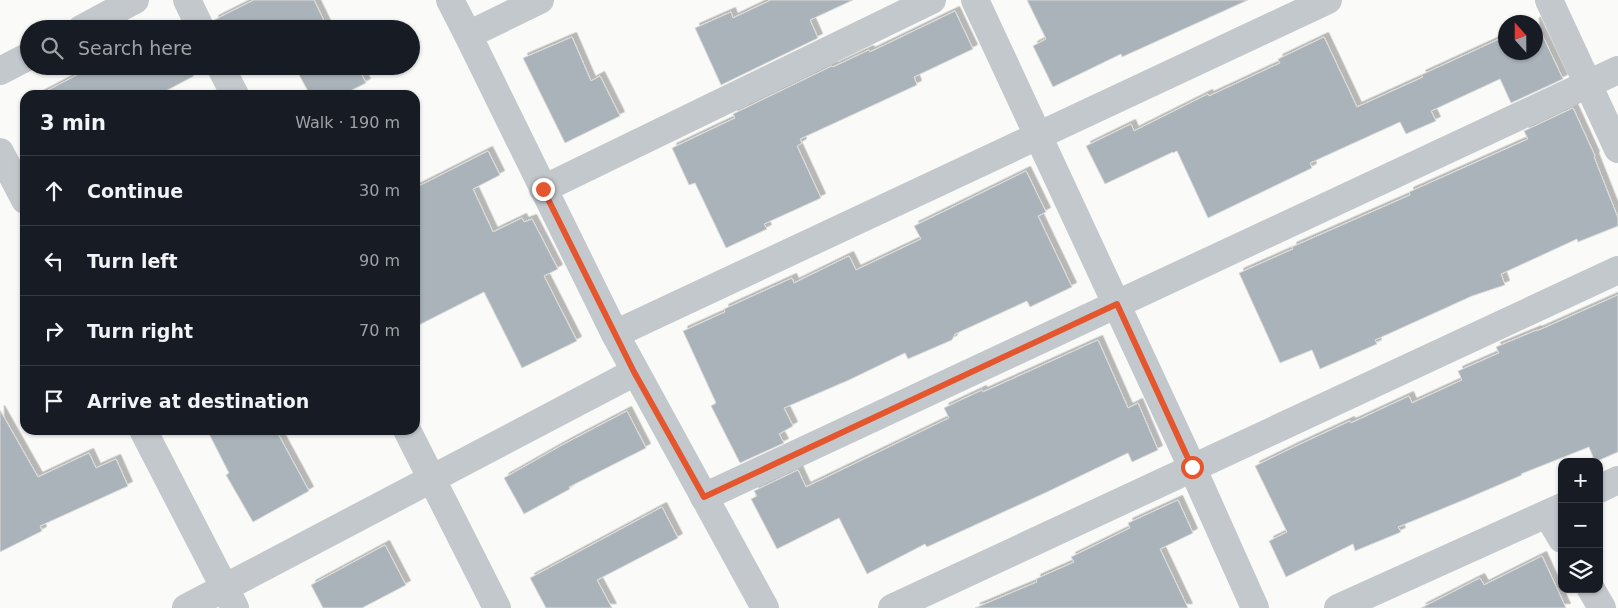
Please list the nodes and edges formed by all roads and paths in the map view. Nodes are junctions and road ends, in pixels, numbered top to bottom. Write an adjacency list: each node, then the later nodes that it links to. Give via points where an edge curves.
1 (135, 0): 9 (street)
2 (186, 0): 10 (street)
3 (450, 0): 11 (street)
4 (540, 0): 11 (street)
5 (932, 0): 21 (street)
6 (975, 0): 18 (street)
7 (1328, 0): 18 (street)
8 (1549, 0): 16 (street)
9 (98, 20)
10 (196, 20)
11 (468, 35): 21 (street)
12 (20, 61): 14 (street)
13 (1618, 70): 16 (street)
14 (0, 71)
15 (225, 75): 17 (street)
16 (1588, 84): 19 (street); 24 (street)
17 (232, 90)
18 (1038, 135): 24 (street); 25 (street)
19 (1618, 149)
20 (0, 152): 22 (street)
21 (543, 189): 25 (street)
22 (20, 190)
23 (1618, 270): 29 (street)
24 (1117, 304): 29 (street); 33 (street)
25 (614, 334): 26 (street)
26 (634, 372): 30 (street); 33 (street)
27 (146, 435): 36 (street)
28 (410, 435): 30 (street)
29 (1192, 467): 41 (street); 42 (street)
30 (432, 479): 36 (street); 39 (street)
31 (1618, 480): 32 (street)
32 (1603, 487)
33 (704, 497): 40 (street)
34 (1555, 511): 37 (street)
35 (1593, 593): 44 (street)
36 (230, 598): 38 (street)
37 (1378, 600): 43 (street)
38 (186, 608)
39 (497, 608)
40 (765, 608)
41 (892, 608)
42 (1255, 608)
43 (1338, 608)
44 (1602, 608)

